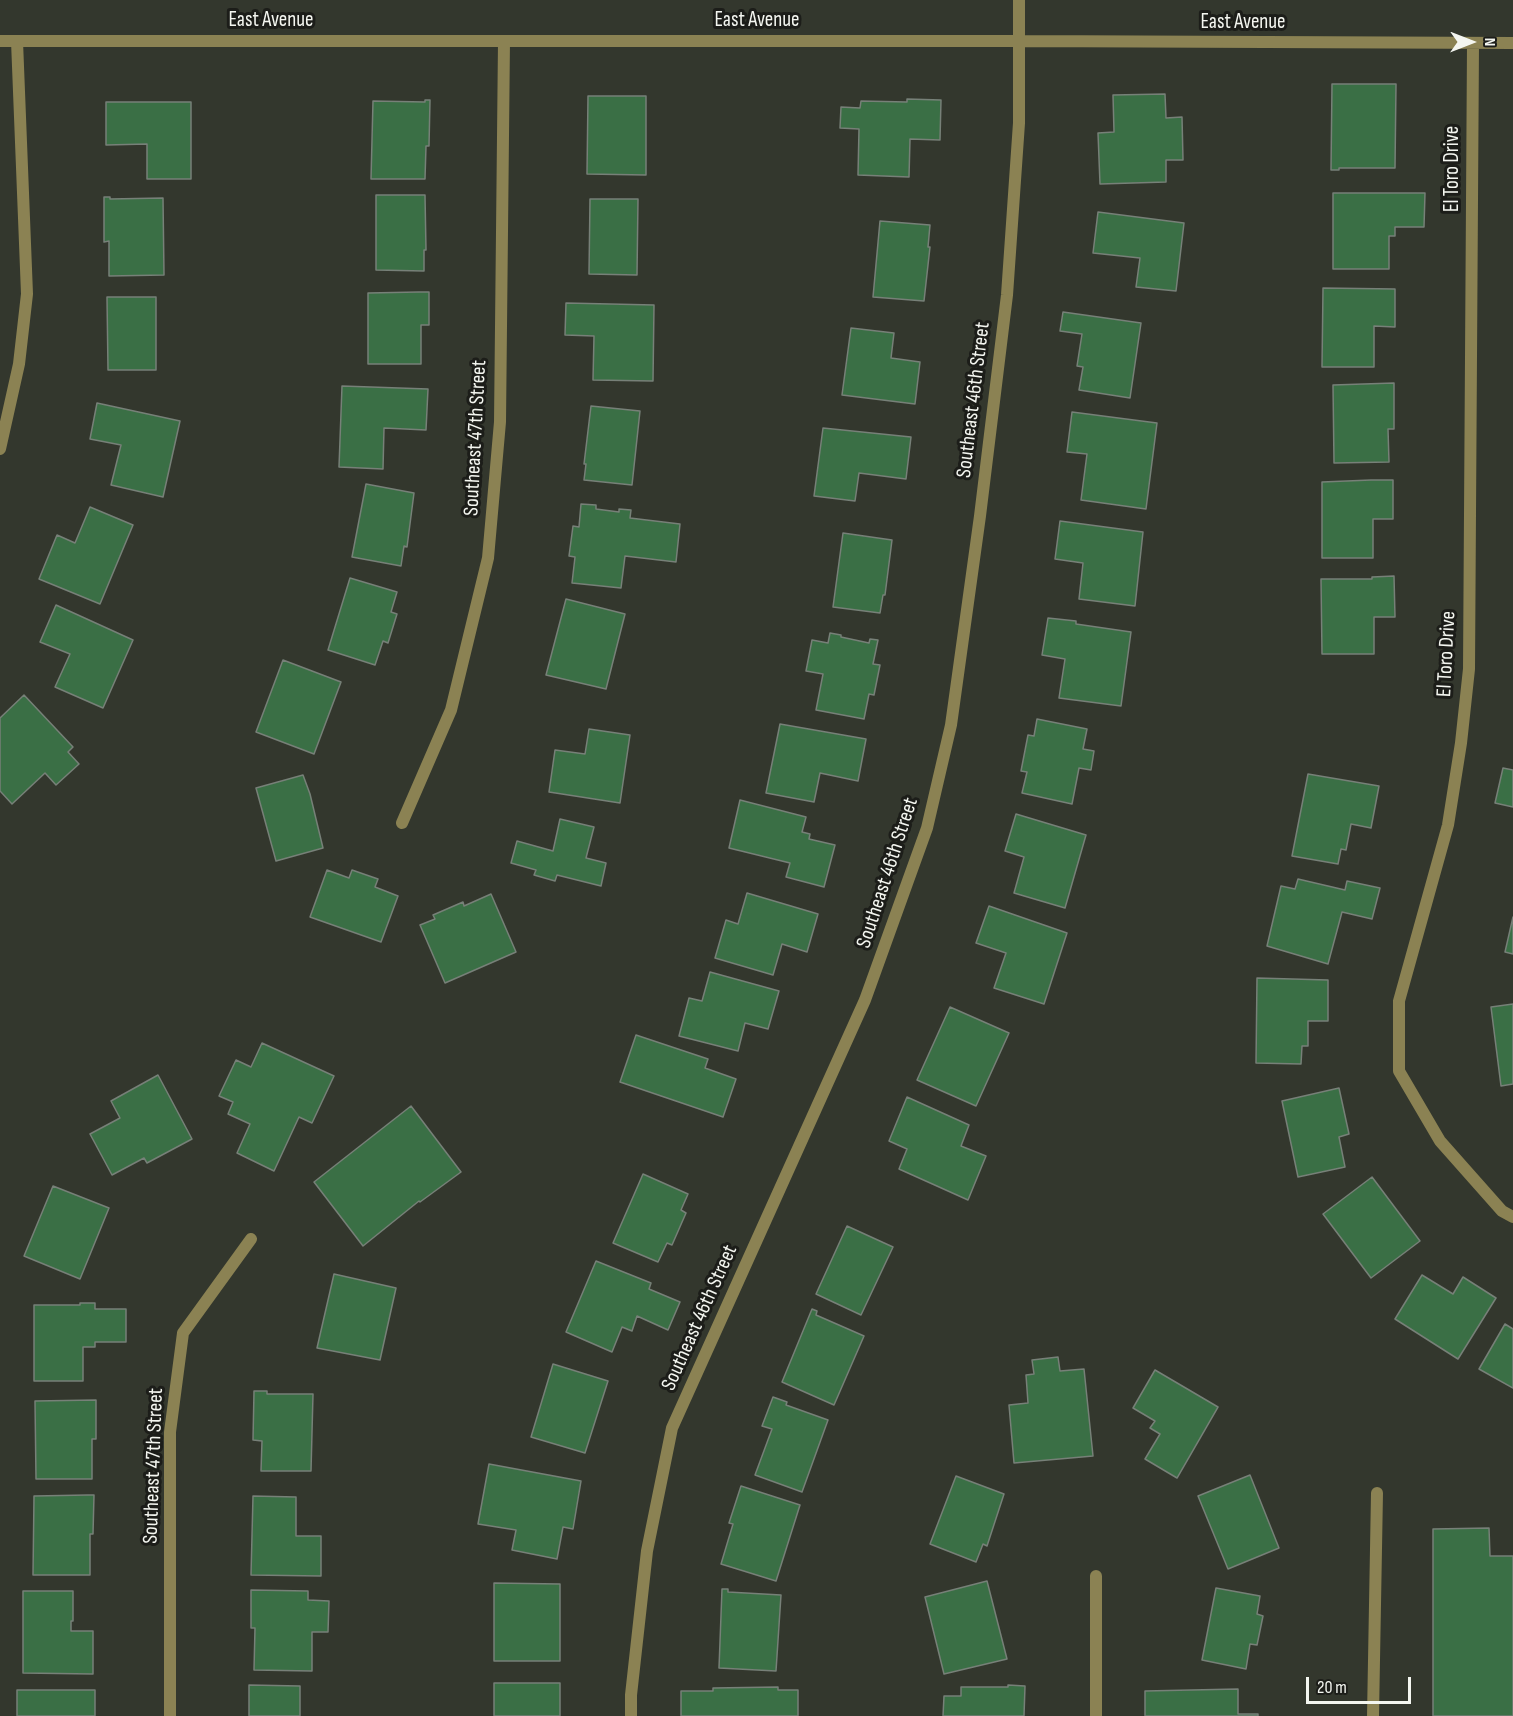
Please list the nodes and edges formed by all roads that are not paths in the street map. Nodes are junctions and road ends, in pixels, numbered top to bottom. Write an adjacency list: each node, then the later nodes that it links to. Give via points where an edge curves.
1 (1019, 0): 5 (street, Southeast 46th Street)
2 (0, 41): 3 (street, East Avenue)
3 (17, 41): 4 (street, East Avenue); 8 (street, via 27,294 19,364)
4 (504, 41): 5 (street, East Avenue); 9 (street, Southeast 47th Street, via 500,422 488,558 451,710)
5 (1019, 41): 7 (street, East Avenue); 15 (street, Southeast 46th Street, via 1019,123 1007,295 951,725 927,828 865,1000 672,1428 647,1551)
6 (1513, 43): 7 (street, East Avenue)
7 (1473, 45): 10 (street, El Toro Drive, via 1469,669 1448,825 1399,1001 1399,1071 1440,1141 1502,1211)
8 (0, 449)
9 (402, 823)
10 (1513, 1217)
11 (250, 1239): 14 (street, Southeast 47th Street, via 183,1333 171,1432)
12 (1377, 1493): 17 (street)
13 (1095, 1576): 16 (street)
14 (170, 1716)
15 (631, 1716)
16 (1096, 1716)
17 (1373, 1716)

